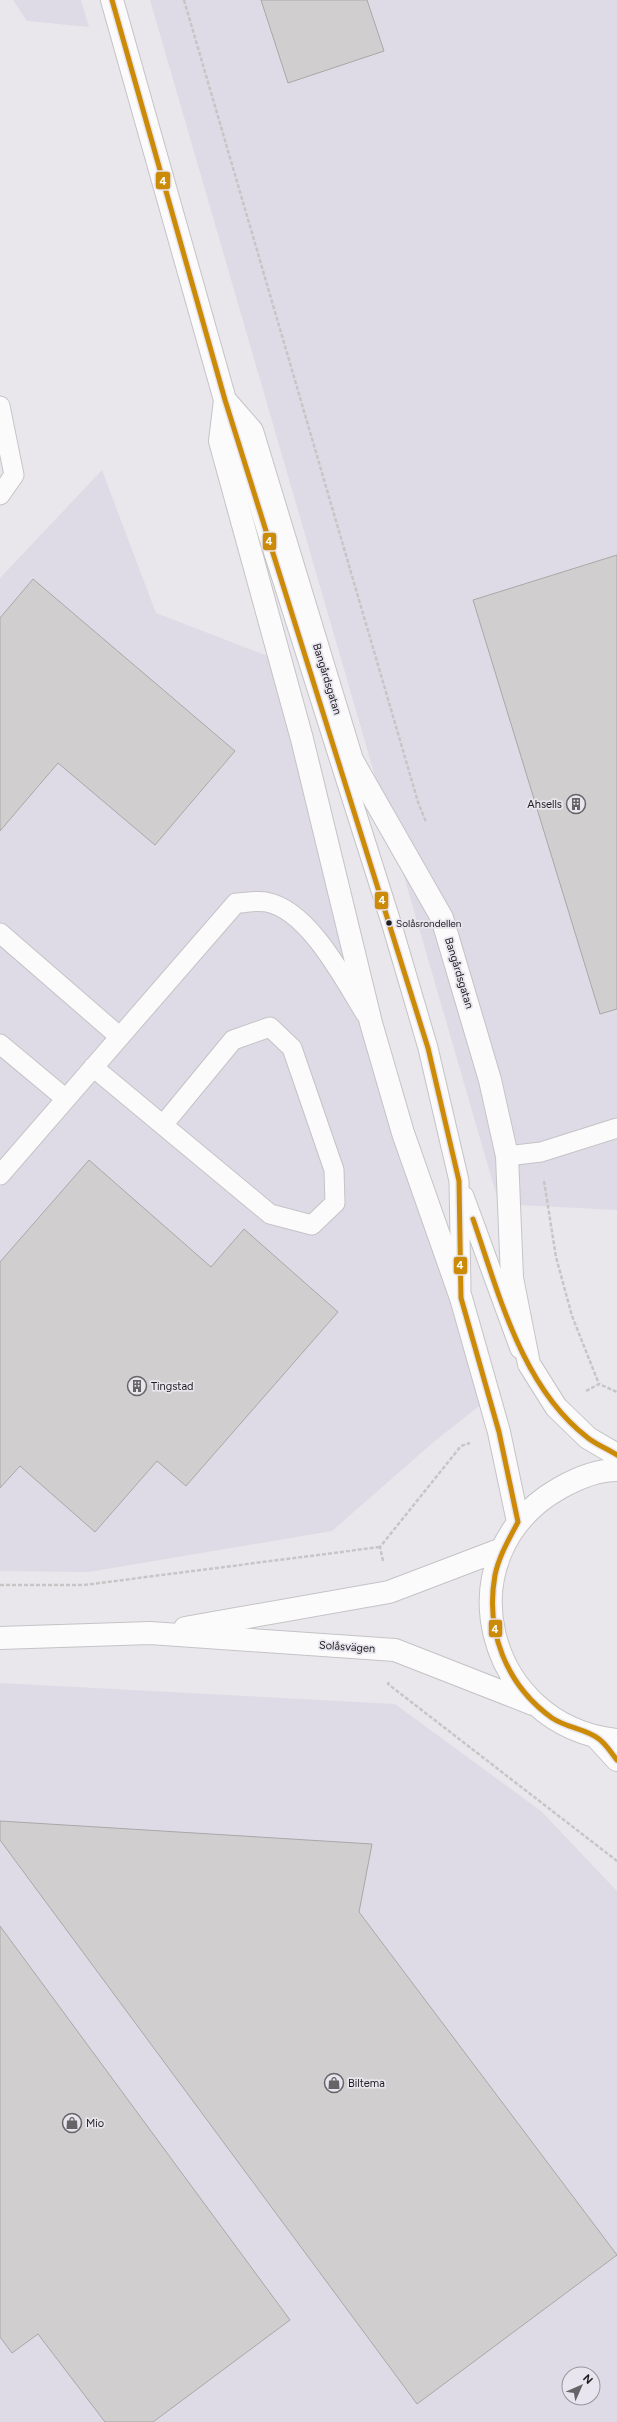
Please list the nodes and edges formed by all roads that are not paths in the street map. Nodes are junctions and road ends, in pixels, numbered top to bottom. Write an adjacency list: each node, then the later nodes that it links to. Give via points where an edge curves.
1 (112, 0): 2 (main road, Bangårdsgatan)
2 (225, 400): 6 (main road, Bangårdsgatan, via 220,441 302,738); 13 (main road, Bangårdsgatan, via 252,431 352,760 442,918 490,1080); 15 (lane, Bangårdsgatan, via 409,982 428,1048)
3 (0, 406): 4 (lane, via 14,475)
4 (0, 495)
5 (0, 933): 7 (lane)
6 (371, 1023): 7 (lane, via 304,922 291,912 266,902 236,903); 16 (main road, Bangårdsgatan, via 403,1133)
7 (120, 1037): 9 (lane)
8 (0, 1044): 10 (lane)
9 (93, 1067): 10 (lane); 11 (lane)
10 (66, 1098): 14 (lane)
11 (163, 1125): 11 (lane, via 270,1214 312,1225 335,1203 334,1170 292,1048 270,1027 233,1040)
12 (617, 1128): 13 (lane, via 541,1152)
13 (507, 1156): 17 (main road, Bangårdsgatan, via 512,1278)
14 (0, 1175)
15 (459, 1181): 16 (lane, Bangårdsgatan); 17 (lane, via 517,1344)
16 (461, 1298): 20 (main road, Bangårdsgatan, via 500,1432)
17 (529, 1364): 18 (main road, Bangårdsgatan, via 556,1407 588,1438)
18 (617, 1455)
19 (617, 1470): 20 (main road, via 575,1479 544,1497)
20 (518, 1522): 21 (main road)
21 (502, 1549): 22 (main road, Solåsvägen, via 389,1592); 24 (main road, via 491,1590 493,1631 507,1671)
22 (150, 1633): 23 (main road, Solåsvägen); 24 (main road, Solåsvägen, via 395,1650)
23 (0, 1638)
24 (533, 1704): 25 (main road, via 574,1730)
25 (607, 1739): 26 (main road)
26 (617, 1760)

